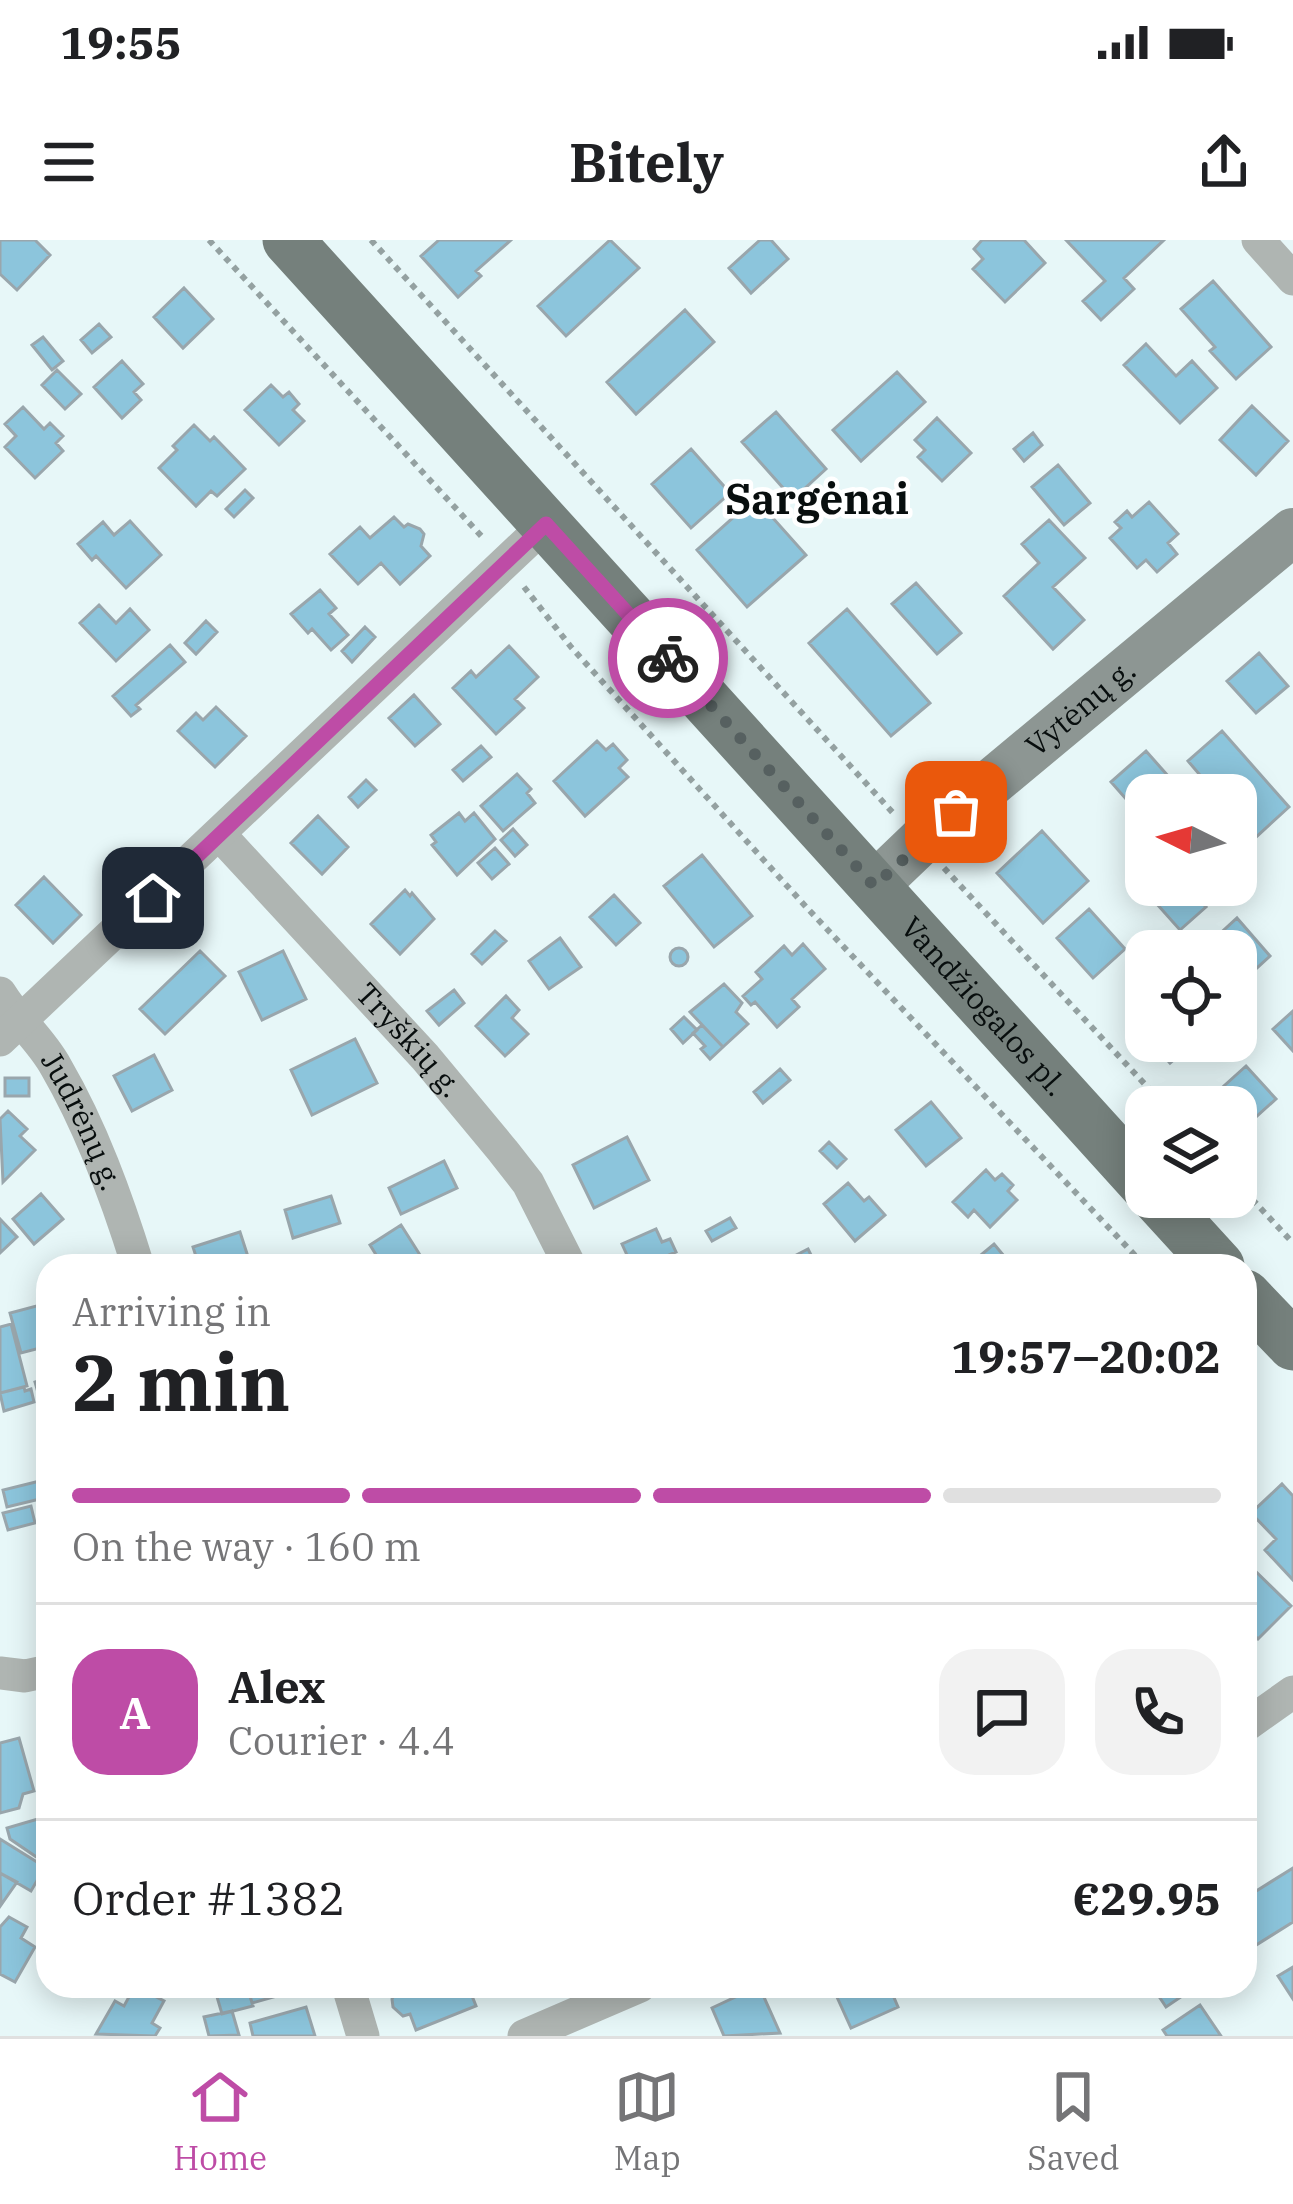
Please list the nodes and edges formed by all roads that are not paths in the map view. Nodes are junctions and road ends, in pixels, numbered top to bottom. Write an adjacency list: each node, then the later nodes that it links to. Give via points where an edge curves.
1 (289, 240): 4 (main road, Vandžiogalos pl.)
2 (1258, 240): 3 (street)
3 (1293, 279)
4 (546, 524): 6 (street); 7 (main road, Vandžiogalos pl.)
5 (1293, 532): 7 (main road, Vytėnų g.)
6 (220, 835): 9 (street); 13 (street, Tryškių g., via 490,1136 528,1184)
7 (874, 886): 10 (main road, Vandžiogalos pl.)
8 (0, 993): 9 (street, Judrėnų g.)
9 (9, 1032): 12 (street, Judrėnų g., via 34,1033 81,1114)
10 (1125, 1163)
11 (1175, 1218): 14 (main road)
12 (134, 1254)
13 (564, 1254)
14 (1208, 1254)
15 (0, 1673): 16 (street)
16 (36, 1673)
17 (1293, 1692): 18 (street)
18 (1257, 1718)
19 (352, 1998): 21 (street)
20 (612, 1998): 22 (street)
21 (363, 2036)
22 (524, 2036)

